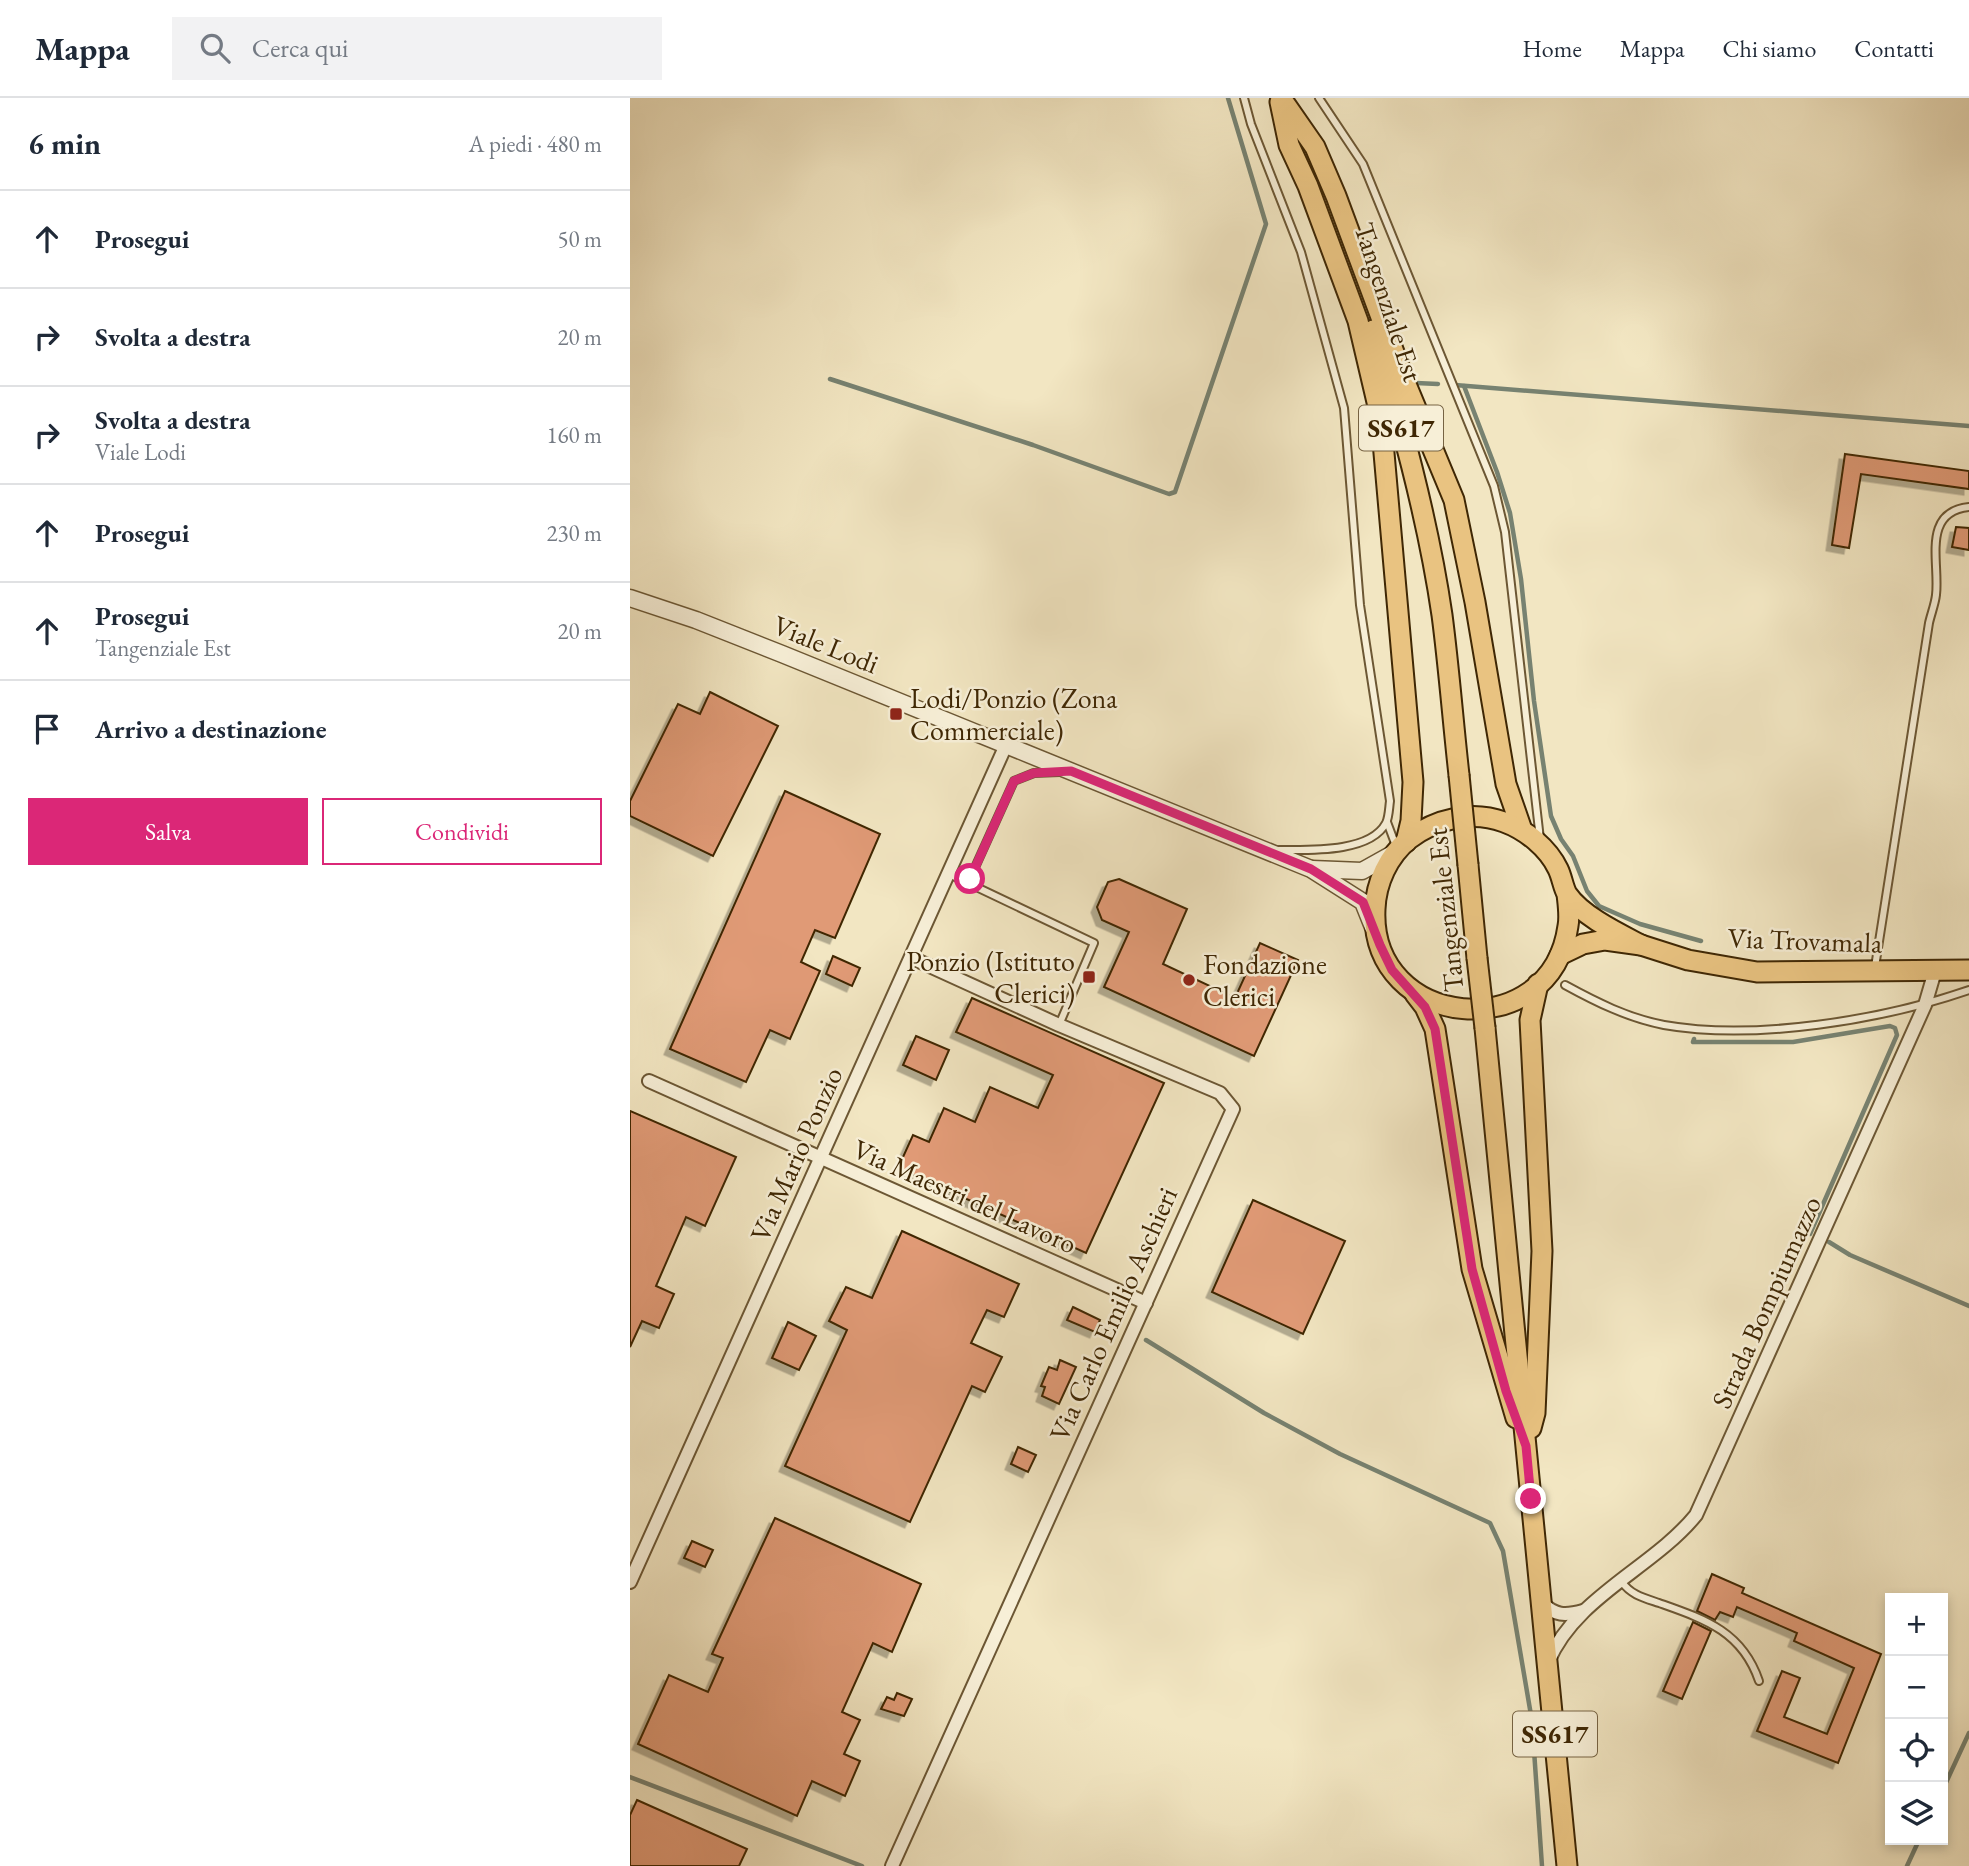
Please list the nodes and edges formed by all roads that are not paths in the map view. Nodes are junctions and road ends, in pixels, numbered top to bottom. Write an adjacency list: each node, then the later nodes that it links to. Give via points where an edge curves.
1 (1244, 98): 8 (lane, via 1301,252 1344,408 1360,605 1390,801)
2 (1280, 98): 9 (main road, via 1315,147 1454,500 1506,784); 11 (main road, via 1289,145 1359,321 1381,419 1413,782 1412,821); 33 (main road, Tangenziale Est / SS617, bridge, via 1322,193 1374,333 1404,438 1442,615)
3 (1319, 98): 10 (lane, via 1363,164 1493,486 1505,532)
4 (1969, 507): 23 (lane, via 1953,510 1937,529 1936,595)
5 (630, 598): 6 (street, Viale Lodi)
6 (1006, 745): 7 (street, Viale Lodi); 14 (street, Via Mario Ponzio)
7 (1071, 771): 12 (street, Viale Lodi); 15 (lane, via 1034,773 1014,781)
8 (1387, 822): 11 (lane); 12 (lane, via 1375,836 1356,845)
9 (1522, 830): 10 (main road); 11 (main road, via 1503,821 1462,817 1441,821)
10 (1540, 845): 16 (main road, via 1557,867)
11 (1400, 848): 13 (street, Viale Lodi, via 1362,870); 17 (main road, via 1383,873 1376,897)
12 (1265, 850): 13 (street, Viale Lodi)
13 (1311, 869): 17 (street, Viale Lodi, via 1363,902)
14 (948, 873): 15 (lane); 20 (street, Via Mario Ponzio)
15 (968, 883): 29 (lane, via 1094,943)
16 (1567, 894): 18 (main road, Via Trovamala, via 1598,922); 19 (main road, via 1569,925)
17 (1380, 945): 26 (main road, via 1392,970)
18 (1641, 945): 19 (main road, Via Trovamala, via 1605,940); 23 (main road, Via Trovamala, via 1688,960 1757,972)
19 (1560, 955): 24 (main road)
20 (912, 958): 29 (street, Via Carlo Emilio Aschieri); 31 (street, Via Mario Ponzio)
21 (1969, 970): 22 (main road, Via Trovamala)
22 (1935, 971): 23 (main road, Via Trovamala); 28 (street, Strada Bompiumazzo)
23 (1874, 972)
24 (1538, 984): 26 (main road, via 1499,1007 1476,1010 1453,1009); 33 (main road, via 1530,1020 1542,1251 1535,1413)
25 (1564, 985): 28 (lane, via 1613,1010 1663,1024 1735,1032 1813,1025)
26 (1411, 990): 33 (main road, via 1435,1029 1472,1269)
27 (1969, 990): 28 (lane)
28 (1925, 1005): 35 (street, Strada Bompiumazzo, via 1703,1504 1674,1539)
29 (1059, 1025): 32 (street, Via Carlo Emilio Aschieri, via 1220,1093 1233,1109)
30 (649, 1081): 31 (street, Via Maestri del Lavoro)
31 (820, 1159): 32 (street, Via Maestri del Lavoro); 34 (street, Via Mario Ponzio)
32 (1146, 1303): 40 (street, Via Carlo Emilio Aschieri)
33 (1526, 1446): 36 (main road, Tangenziale Est / SS617)
34 (630, 1582)
35 (1622, 1582): 37 (street, Strada Bompiumazzo); 39 (lane, via 1633,1594 1719,1629 1744,1650)
36 (1541, 1602): 37 (street, via 1555,1614); 38 (main road, Tangenziale Est / SS617)
37 (1583, 1611): 38 (street, Strada Bompiumazzo)
38 (1547, 1664): 41 (main road, Tangenziale Est / SS617)
39 (1759, 1681)
40 (892, 1866)
41 (1567, 1866)

